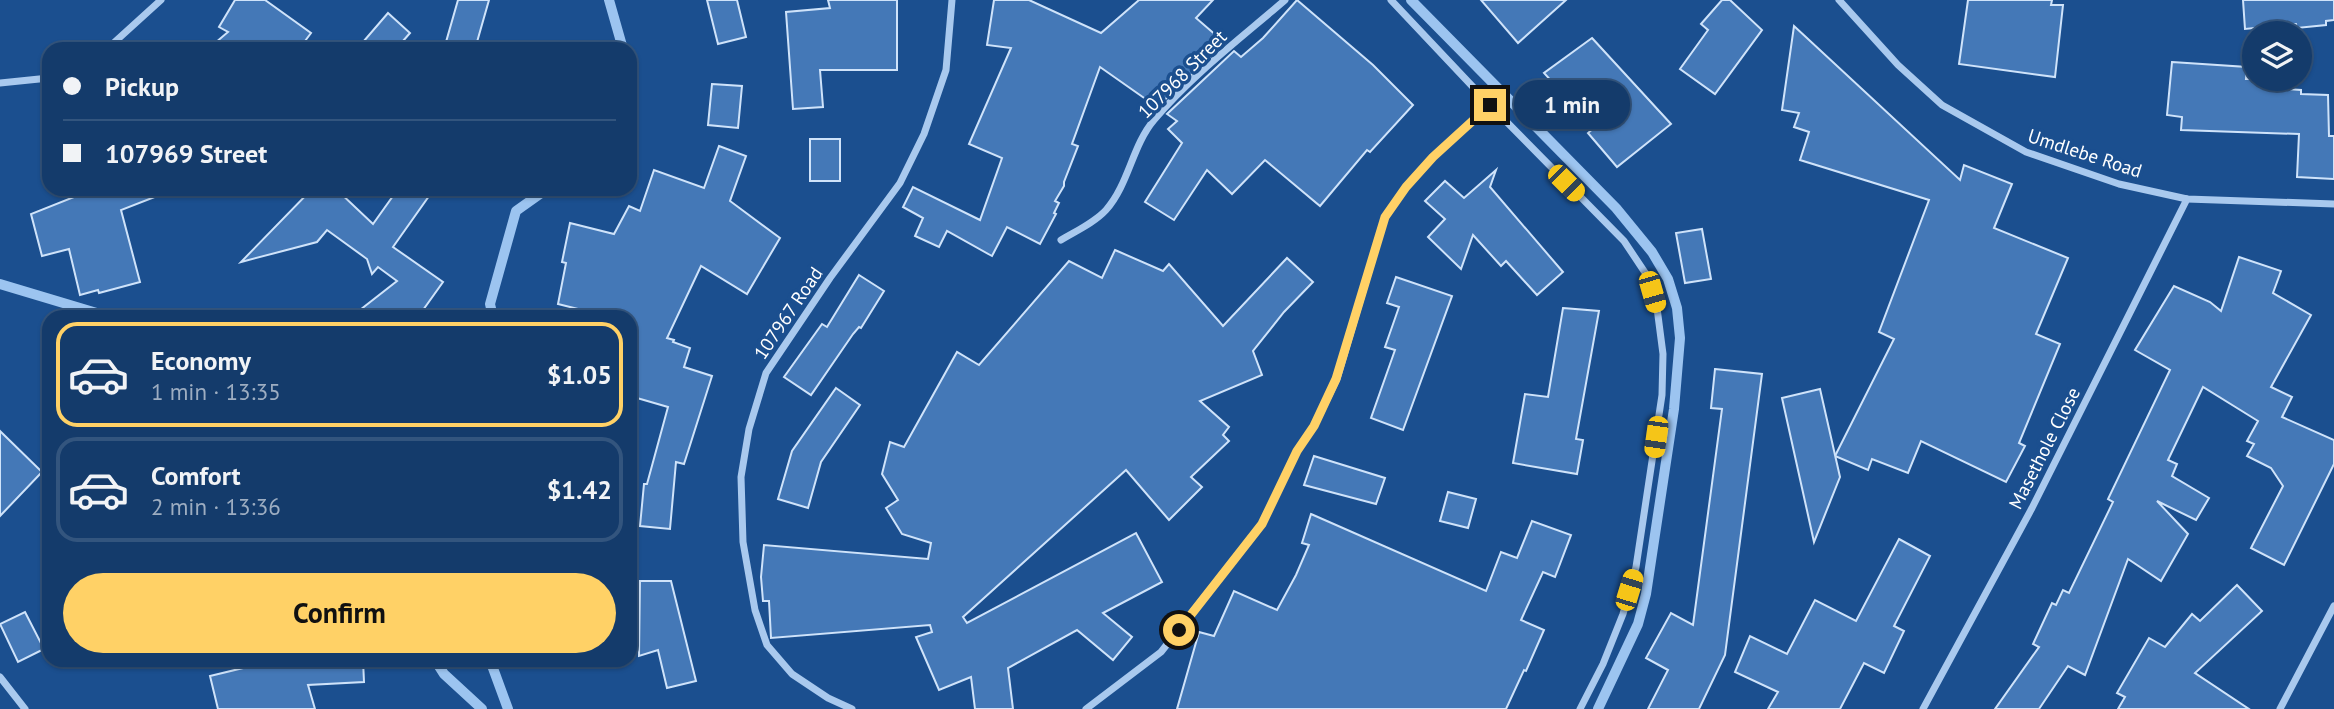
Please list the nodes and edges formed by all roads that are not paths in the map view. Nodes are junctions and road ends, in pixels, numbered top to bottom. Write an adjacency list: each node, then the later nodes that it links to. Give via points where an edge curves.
1 (161, 0): 6 (street)
2 (952, 0): 16 (street, 107967 Road, via 946,70 924,134 900,183 766,373 741,477 743,542 755,610 767,645 792,674)
3 (1285, 0): 12 (street, 107968 Street, via 1198,75 1153,121 1106,210)
4 (1391, 0): 9 (street)
5 (1839, 0): 10 (street, Umdlebe Road, via 1898,65 1942,105 1968,121 2067,168)
6 (115, 42)
7 (42, 79): 8 (street)
8 (0, 83)
9 (1490, 105): 17 (street, via 1433,157 1385,217 1336,379 1262,524 1161,652); 18 (street, via 1623,241 1648,277 1657,308 1662,395 1636,566 1623,614)
10 (2187, 199): 11 (street, Umdlebe Road); 19 (street, Masethole Close, via 2032,508)
11 (2334, 204)
12 (1061, 240)
13 (2334, 606): 20 (street)
14 (0, 677): 15 (street)
15 (25, 709)
16 (852, 709)
17 (1086, 709)
18 (1580, 709)
19 (1923, 709)
20 (2280, 709)

